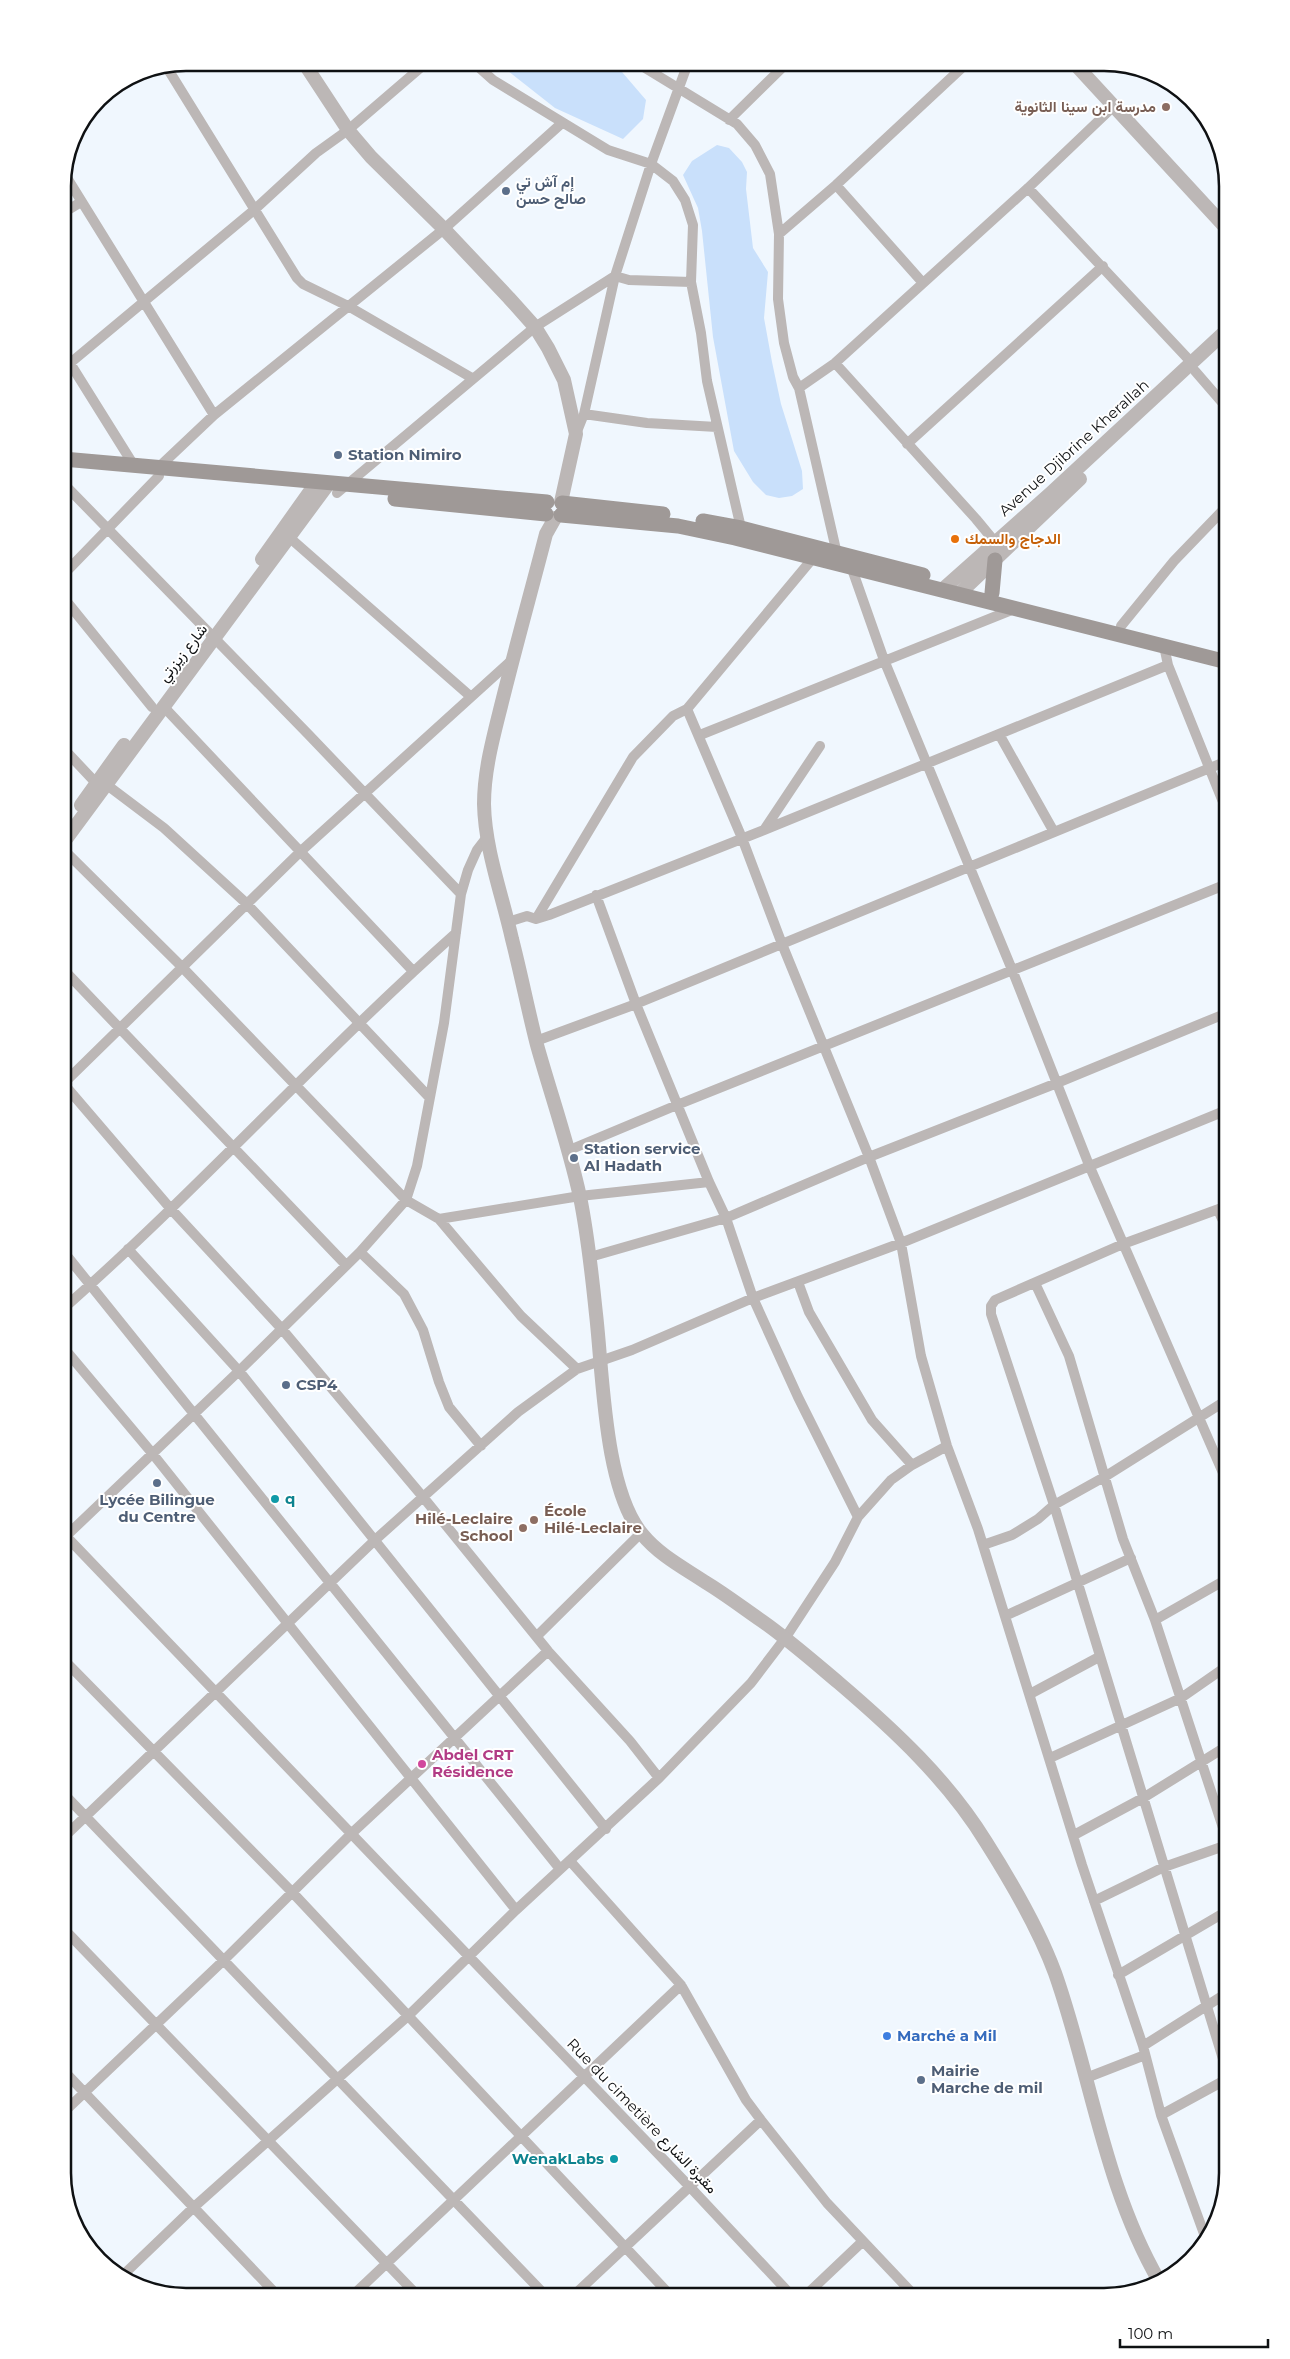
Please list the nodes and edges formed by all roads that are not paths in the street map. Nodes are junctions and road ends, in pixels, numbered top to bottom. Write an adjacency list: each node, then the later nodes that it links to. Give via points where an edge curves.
1 (310, 71): 14 (street)
2 (417, 71): 14 (street)
3 (483, 71): 13 (street)
4 (650, 71): 10 (street)
5 (685, 71): 10 (street)
6 (779, 71): 12 (street)
7 (958, 71): 16 (street)
8 (1081, 71): 11 (street)
9 (170, 72): 21 (street)
10 (679, 89): 12 (street); 15 (street)
11 (1114, 106): 18 (street); 22 (street)
12 (729, 120): 24 (street, via 737,124 755,145 770,174)
13 (562, 123): 15 (street, via 608,150); 23 (street)
14 (348, 130): 21 (street, via 316,153); 23 (street)
15 (651, 164): 26 (street); 27 (street, via 673,181 685,200 692,225)
16 (836, 185): 24 (street); 28 (street)
17 (71, 186): 19 (street)
18 (1028, 188): 25 (street); 28 (street)
19 (80, 202): 20 (street); 29 (street)
20 (71, 208)
21 (254, 210): 29 (street); 30 (street, via 297,278)
22 (1219, 219)
23 (444, 229): 30 (street); 31 (street)
24 (779, 234): 39 (street, via 779,308 784,343)
25 (1103, 266): 36 (street); 45 (street)
26 (616, 276): 27 (street, via 630,280); 31 (street); 41 (street)
27 (691, 282): 43 (street)
28 (923, 283): 35 (street)
29 (143, 303): 34 (street); 42 (street)
30 (348, 306): 38 (street); 42 (street)
31 (535, 327): 38 (street); 44 (street, via 564,380)
32 (1219, 340): 36 (street, Avenue Djibrine Kherallah)
33 (1219, 348): 36 (street, Avenue Djibrine Kherallah)
34 (71, 362)
35 (835, 363): 39 (street); 45 (street)
36 (1193, 367): 40 (street); 57 (street, Avenue Djibrine Kherallah); 60 (street, Avenue Djibrine Kherallah)
37 (71, 373): 47 (street)
38 (472, 378): 50 (street)
39 (799, 388): 58 (street)
40 (1219, 397)
41 (584, 414): 43 (street, via 647,423); 44 (street)
42 (214, 415): 49 (street)
43 (717, 427): 54 (street)
44 (576, 434): 52 (street, via 565,490)
45 (907, 444): 57 (street)
46 (71, 460): 47 (main road)
47 (132, 464): 49 (main road)
48 (71, 467): 49 (main road)
49 (159, 471): 50 (main road); 55 (street)
50 (327, 488): 52 (main road); 56 (street, شارع زيزرتي); 69 (street, شارع زيزرتي)
51 (71, 491): 55 (street)
52 (554, 508): 54 (main road, via 664,514); 59 (main road, via 678,526); 72 (street)
53 (1219, 515): 68 (street, via 1174,561)
54 (741, 528): 58 (main road)
55 (108, 530): 61 (street); 69 (street)
56 (290, 538): 69 (street, شارع زيزرتي); 76 (street)
57 (995, 542): 63 (street, Avenue Djibrine Kherallah)
58 (837, 554): 63 (main road)
59 (814, 558): 62 (main road); 78 (street)
60 (995, 560): 64 (street, Avenue Djibrine Kherallah); 65 (main road)
61 (71, 567)
62 (852, 569): 63 (main road); 73 (street)
63 (946, 586): 64 (main road)
64 (962, 590): 65 (main road); 67 (main road)
65 (992, 593): 68 (main road)
66 (71, 606): 77 (street)
67 (1016, 608): 70 (main road); 73 (street)
68 (1121, 626): 71 (main road)
69 (211, 636): 77 (street, شارع زيزرتي); 88 (street)
70 (1164, 646): 74 (main road); 75 (street)
71 (1219, 650)
72 (512, 660): 76 (street); 93 (street, via 486,779)
73 (884, 660): 80 (street); 83 (street)
74 (1219, 660)
75 (1168, 665): 79 (street); 85 (street)
76 (470, 696): 88 (street)
77 (158, 706): 86 (street, شارع زيزرتي); 95 (street)
78 (687, 709): 80 (street); 102 (street, via 673,716 633,757)
79 (999, 734): 83 (street); 92 (street)
80 (700, 735): 94 (street)
81 (820, 746): 90 (street)
82 (71, 755): 86 (street)
83 (926, 763): 90 (street); 97 (street)
84 (1219, 764): 85 (street)
85 (1210, 768): 87 (street); 92 (street)
86 (102, 784): 89 (street, شارع زيزرتي); 91 (street, شارع زيزرتي); 101 (street, via 164,828)
87 (1219, 790)
88 (364, 792): 95 (street); 99 (street)
89 (71, 821)
90 (764, 830): 94 (street)
91 (71, 831)
92 (1054, 832): 97 (street)
93 (487, 837): 99 (street, via 477,850); 103 (street)
94 (742, 838): 100 (street); 105 (street)
95 (300, 852): 101 (street); 107 (street)
96 (71, 857): 106 (street)
97 (970, 868): 105 (street); 108 (street)
98 (1219, 888): 108 (street)
99 (461, 894): 104 (street)
100 (596, 895): 102 (street); 110 (street)
101 (246, 903): 106 (street); 112 (street)
102 (536, 919): 103 (street, via 526,916)
103 (508, 922): 114 (street)
104 (456, 933): 107 (street); 120 (street, via 444,1023)
105 (782, 944): 110 (street); 115 (street)
106 (181, 966): 113 (street); 118 (street)
107 (413, 971): 112 (street)
108 (1012, 972): 115 (street); 117 (street)
109 (71, 978): 113 (street)
110 (636, 1004): 114 (street); 121 (street)
111 (1219, 1016): 117 (street)
112 (358, 1024): 118 (street); 120 (street)
113 (120, 1030): 116 (street); 123 (street)
114 (536, 1041): 124 (street)
115 (824, 1046): 121 (street); 125 (street)
116 (71, 1076)
117 (1057, 1083): 125 (street); 126 (street)
118 (295, 1084): 123 (street); 129 (street)
119 (71, 1093): 130 (street)
120 (429, 1097): 129 (street, via 417,1166)
121 (677, 1105): 124 (street); 127 (street)
122 (1219, 1114): 126 (street)
123 (233, 1147): 130 (street); 140 (street)
124 (567, 1151): 128 (street)
125 (869, 1157): 132 (street); 134 (street)
126 (1089, 1165): 134 (street); 135 (street)
127 (709, 1182): 128 (street); 132 (street)
128 (580, 1196): 133 (street); 138 (street)
129 (406, 1200): 133 (street); 137 (street)
130 (170, 1208): 136 (street); 146 (street)
131 (1219, 1209): 135 (street)
132 (726, 1218): 138 (street); 144 (street)
133 (439, 1219): 149 (street, via 521,1316)
134 (901, 1243): 141 (street); 155 (street, via 921,1356)
135 (1123, 1244): 142 (street); 153 (street)
136 (128, 1249): 143 (street); 150 (street)
137 (360, 1252): 140 (street); 154 (street, via 404,1294 423,1330 449,1407)
138 (590, 1257): 148 (street)
139 (71, 1261): 143 (street)
140 (346, 1265): 146 (street)
141 (798, 1282): 144 (street); 158 (street, via 809,1312 872,1420)
142 (1035, 1283): 159 (street, via 1069,1356); 161 (street, via 995,1300 991,1314)
143 (90, 1286): 145 (street); 152 (street)
144 (753, 1298): 148 (street); 162 (street)
145 (71, 1303)
146 (281, 1328): 150 (street); 160 (street)
147 (71, 1357): 156 (street)
148 (601, 1360): 149 (street); 164 (street, via 613,1465 631,1516)
149 (577, 1369): 154 (street, via 518,1412)
150 (239, 1371): 152 (street); 165 (street)
151 (1219, 1406): 153 (street)
152 (194, 1413): 156 (street); 169 (street)
153 (1199, 1419): 157 (street); 159 (street)
154 (481, 1446): 160 (street)
155 (947, 1446): 158 (street); 167 (street)
156 (152, 1454): 163 (street); 174 (street)
157 (1219, 1462)
158 (912, 1464): 162 (street, via 891,1480)
159 (1106, 1476): 161 (street); 168 (street)
160 (423, 1497): 165 (street); 175 (street)
161 (1054, 1505): 167 (street, via 1018,1531); 171 (street)
162 (858, 1517): 176 (street, via 835,1562)
163 (71, 1529)
164 (641, 1533): 175 (street); 176 (street, via 659,1551)
165 (375, 1540): 169 (street); 183 (street)
166 (71, 1543): 181 (street, Rue du cimetière مقبرة الشارع)
167 (983, 1545): 172 (street)
168 (1131, 1558): 171 (street); 173 (street)
169 (330, 1582): 174 (street); 186 (street)
170 (1219, 1584): 173 (street)
171 (1077, 1585): 172 (street); 178 (street)
172 (1005, 1616): 182 (street)
173 (1155, 1620): 184 (street)
174 (288, 1624): 181 (street); 192 (street)
175 (537, 1636): 177 (street)
176 (786, 1637): 191 (street, via 751,1683); 222 (street, via 909,1747 955,1796 969,1816 1015,1891 1046,1951)
177 (548, 1652): 183 (street); 191 (street, via 630,1741)
178 (1099, 1657): 182 (street); 185 (street)
179 (71, 1672): 187 (street)
180 (1219, 1672): 184 (street)
181 (215, 1692): 187 (street); 199 (street, Rue du cimetière مقبرة الشارع)
182 (1030, 1694): 189 (street)
183 (500, 1696): 186 (street); 198 (street)
184 (1181, 1698): 185 (street); 190 (street)
185 (1122, 1726): 189 (street); 193 (street)
186 (455, 1739): 192 (street); 204 (street)
187 (152, 1751): 196 (street); 205 (street)
188 (1219, 1752): 190 (street)
189 (1050, 1758): 200 (street)
190 (1202, 1762): 193 (street); 195 (street)
191 (659, 1778): 198 (street)
192 (411, 1780): 199 (street); 207 (street)
193 (1143, 1798): 200 (street); 203 (street)
194 (71, 1801): 196 (street)
195 (1219, 1813)
196 (85, 1816): 197 (street); 212 (street)
197 (71, 1829)
198 (606, 1829): 202 (street)
199 (352, 1833): 205 (street); 211 (street, Rue du cimetière مقبرة الشارع)
200 (1074, 1835): 206 (street)
201 (1219, 1848): 203 (street)
202 (570, 1861): 204 (street); 214 (street)
203 (1164, 1867): 206 (street); 209 (street)
204 (560, 1870): 207 (street)
205 (292, 1892): 212 (street); 217 (street)
206 (1094, 1901): 213 (street)
207 (516, 1910): 211 (street)
208 (1219, 1916): 209 (street)
209 (1186, 1935): 213 (street); 216 (street)
210 (71, 1937): 218 (street)
211 (470, 1957): 217 (street); 221 (street, Rue du cimetière مقبرة الشارع)
212 (224, 1960): 218 (street); 224 (street)
213 (1118, 1975): 220 (street)
214 (681, 1985): 221 (street); 229 (street, via 746,2100)
215 (1219, 1998): 216 (street)
216 (1207, 2005): 219 (street); 220 (street)
217 (409, 2015): 224 (street); 230 (street)
218 (156, 2026): 226 (street); 231 (street)
219 (1219, 2043)
220 (1144, 2051): 222 (street); 228 (street)
221 (584, 2078): 230 (street); 232 (street, Rue du cimetière مقبرة الشارع)
222 (1086, 2078): 240 (street, via 1126,2215)
223 (71, 2079): 226 (street)
224 (337, 2079): 231 (street); 233 (street)
225 (1219, 2084): 228 (street)
226 (85, 2092): 227 (street); 234 (street)
227 (71, 2105)
228 (1162, 2115): 235 (street)
229 (761, 2120): 232 (street); 236 (street)
230 (521, 2136): 233 (street); 237 (street)
231 (269, 2142): 234 (street); 238 (street)
232 (690, 2187): 237 (street); 247 (street, Rue du cimetière مقبرة الشارع)
233 (453, 2201): 238 (street); 244 (street)
234 (194, 2207): 239 (street); 241 (street)
235 (1203, 2230)
236 (862, 2242): 248 (street); 249 (street)
237 (625, 2247): 245 (street); 246 (street)
238 (386, 2264): 242 (street); 243 (street)
239 (127, 2271)
240 (1156, 2275)
241 (270, 2288)
242 (360, 2288)
243 (410, 2288)
244 (538, 2288)
245 (581, 2288)
246 (663, 2288)
247 (785, 2288)
248 (813, 2288)
249 (907, 2288)

